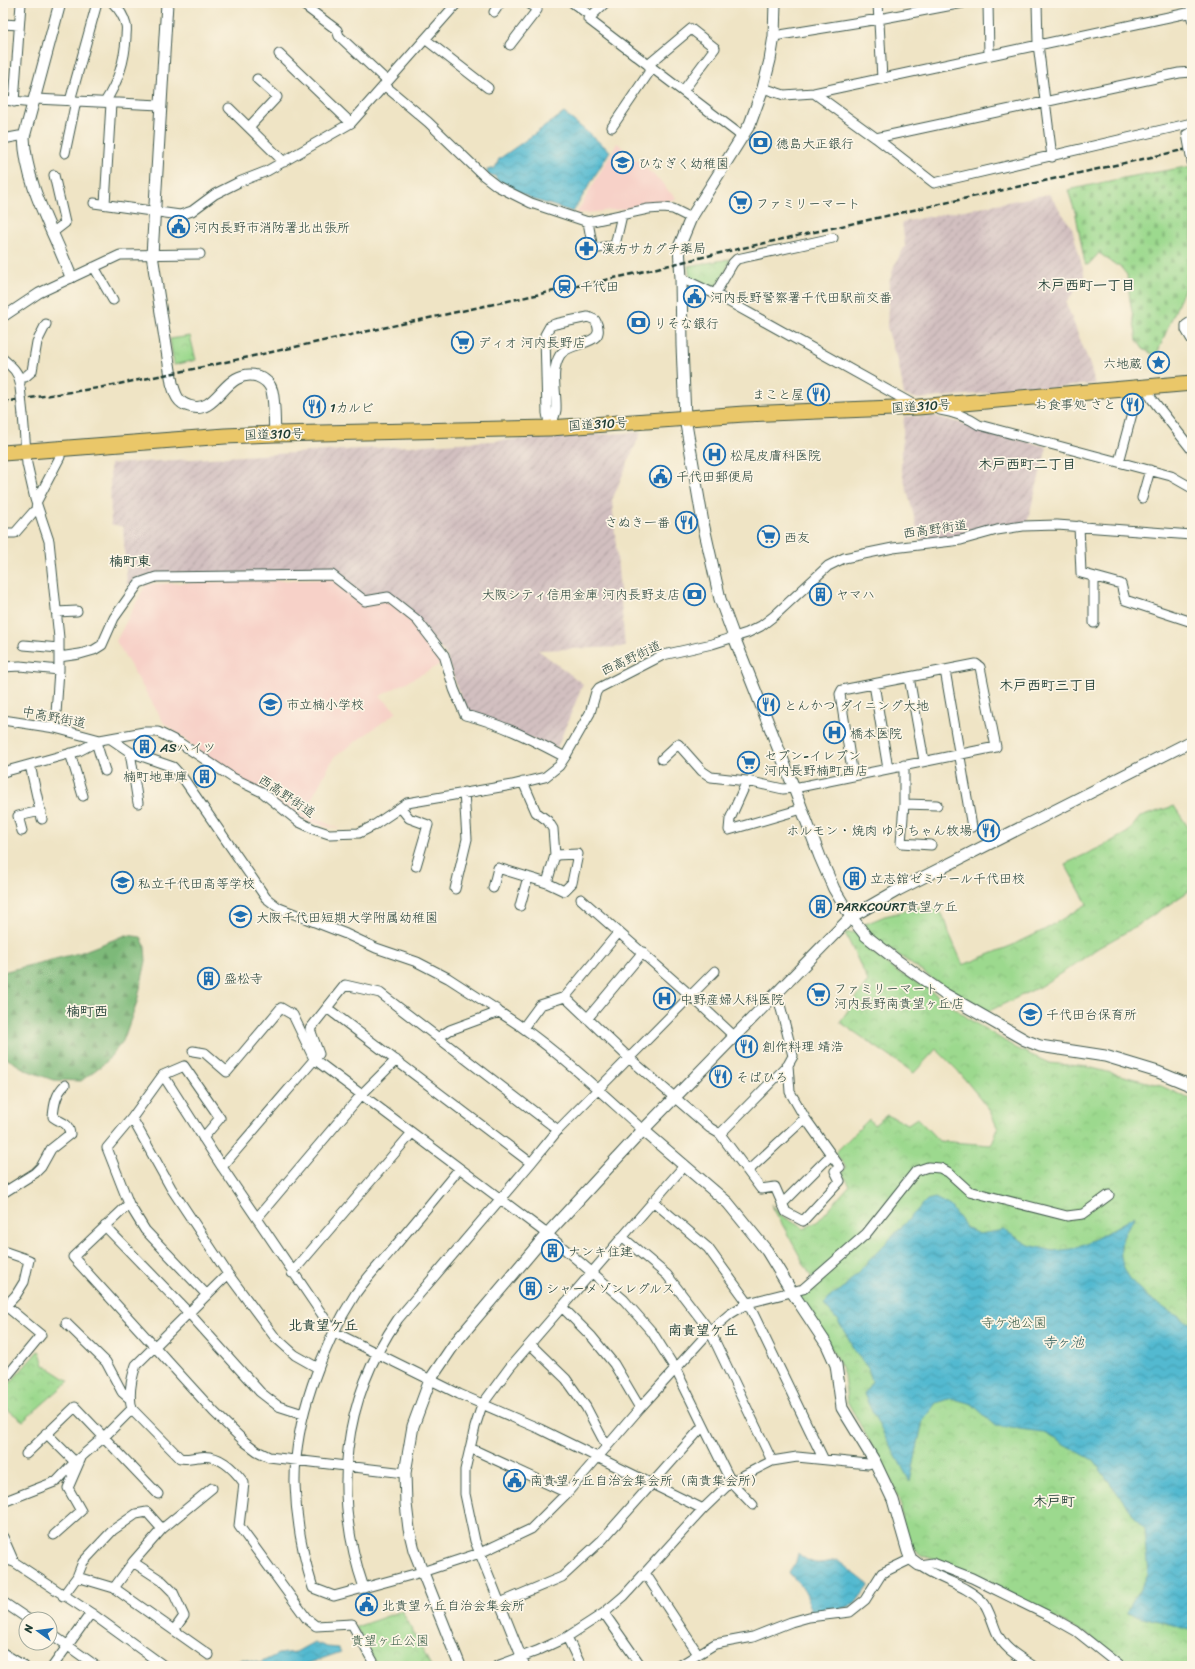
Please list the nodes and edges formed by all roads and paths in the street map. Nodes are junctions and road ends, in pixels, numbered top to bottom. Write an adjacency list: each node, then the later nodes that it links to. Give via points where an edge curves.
1 (21, 3): 22 (street)
2 (60, 3): 39 (street)
3 (97, 3): 40 (street)
4 (113, 3): 43 (street, via 127,25 126,45 122,68)
5 (167, 3): 44 (street)
6 (301, 3): 33 (street, via 337,30 339,36)
7 (458, 3): 24 (street)
8 (500, 3): 17 (street)
9 (529, 3): 26 (street, via 537,10)
10 (572, 3): 19 (street)
11 (605, 3): 19 (street)
12 (775, 3): 23 (street)
13 (878, 3): 20 (street)
14 (962, 3): 20 (street)
15 (988, 3): 28 (street)
16 (1037, 3): 25 (street)
17 (494, 12)
18 (1192, 12): 25 (street)
19 (592, 17): 29 (street, via 588,19)
20 (879, 19): 23 (street); 32 (street)
21 (3, 24): 22 (street)
22 (19, 25): 42 (street)
23 (774, 36): 35 (street)
24 (425, 39): 33 (street); 34 (street)
25 (1038, 44): 28 (street); 41 (street)
26 (510, 45)
27 (279, 54): 46 (street)
28 (989, 55): 32 (street)
29 (650, 66): 36 (street); 36 (street, via 691,29 715,48); 49 (street)
30 (1192, 72): 41 (street)
31 (257, 79): 48 (street, via 277,97)
32 (882, 79): 37 (street)
33 (386, 83): 46 (street); 65 (street, via 497,186 531,203)
34 (488, 88)
35 (763, 88): 37 (street, via 784,95); 52 (street)
36 (683, 91): 52 (street)
37 (814, 93): 53 (street)
38 (3, 100): 42 (street)
39 (35, 101): 40 (street); 42 (street); 51 (street)
40 (73, 101): 43 (street); 55 (street)
41 (1045, 101): 53 (street); 56 (street)
42 (14, 102)
43 (108, 102): 44 (street); 61 (street)
44 (160, 105): 62 (street)
45 (229, 108): 48 (street)
46 (350, 123): 57 (street)
47 (1192, 123): 56 (street)
48 (249, 127): 57 (street)
49 (612, 127)
50 (1192, 131): 58 (street, bridge, via 1186,134)
51 (24, 137): 54 (street); 66 (street, via 25,157 31,179)
52 (743, 137): 64 (street)
53 (876, 138): 56 (street, via 934,183)
54 (3, 139)
55 (65, 153)
56 (1052, 156)
57 (284, 162): 62 (street, via 215,194 192,211 180,215)
58 (1192, 167)
59 (54, 175): 66 (street, via 65,223)
60 (94, 203): 61 (street)
61 (105, 204): 62 (street)
62 (154, 211): 68 (street)
63 (622, 215): 64 (street, via 648,209 673,209); 65 (street); 65 (street, via 615,245 593,249)
64 (691, 218): 72 (street, via 679,247)
65 (588, 222)
66 (52, 233): 71 (street)
67 (833, 238): 73 (street, via 737,259)
68 (152, 254): 69 (street); 70 (street, via 120,255); 87 (street, via 175,395 191,407 203,407 212,402 232,381 251,375 261,378 269,384 272,392)
69 (200, 254)
70 (94, 267): 71 (street); 74 (street)
71 (71, 277): 75 (street, via 39,293)
72 (682, 278): 73 (street); 85 (street)
73 (715, 294): 84 (street)
74 (113, 300)
75 (3, 317)
76 (1192, 321): 78 (street, via 1186,325)
77 (46, 324): 81 (street, via 37,342 32,371)
78 (1192, 340)
79 (3, 359): 80 (street)
80 (8, 368): 81 (street)
81 (20, 382): 90 (street, bridge)
82 (1192, 383): 83 (highway, 国道310号)
83 (1141, 388): 84 (highway, 国道310号); 89 (street); 92 (street, via 1136,395)
84 (918, 407): 85 (highway, 国道310号); 92 (street, via 952,412 970,418 980,425)
85 (685, 418): 86 (highway, 国道310号); 105 (street, via 720,599)
86 (550, 428): 86 (street, via 547,413 545,335 550,326 555,324 592,318 597,330 594,340 568,348 556,362 556,411); 87 (highway, 国道310号)
87 (275, 434): 88 (highway, 国道310号)
88 (59, 449): 90 (highway, 国道310号); 96 (street, via 60,457)
89 (1192, 450)
90 (26, 451): 91 (highway, 国道310号); 96 (street)
91 (3, 453)
92 (1119, 462): 93 (street)
93 (1150, 470): 94 (street, via 1171,476); 95 (street)
94 (1192, 488)
95 (1142, 498)
96 (37, 504): 99 (street, via 36,509 15,533); 102 (street, via 49,541)
97 (1079, 526): 98 (street, 西高野街道); 100 (street, via 1081,573); 105 (street, 西高野街道, via 1023,526 961,540 893,548 844,558 828,566 774,616 747,633)
98 (1192, 535)
99 (4, 536)
100 (1094, 577): 103 (street, via 1121,584 1125,600); 104 (street)
101 (77, 611): 102 (street)
102 (56, 612): 107 (street)
103 (1192, 622)
104 (1094, 623)
105 (734, 637): 122 (street, 西高野街道, via 663,655 599,688 590,713); 133 (street)
106 (24, 645): 107 (street)
107 (59, 648): 108 (street)
108 (59, 657): 110 (street); 122 (street, via 80,654 102,645 114,618 139,583 156,577 332,575 365,601 388,597 417,620 444,655 465,715 486,720)
109 (3, 667): 110 (street)
110 (59, 670): 115 (street)
111 (945, 670): 112 (street); 121 (street); 121 (street, via 976,664 980,667 996,747)
112 (909, 677): 113 (street); 124 (street)
113 (874, 684): 127 (street); 130 (street, via 842,690 840,694)
114 (3, 720): 115 (street, 中高野街道)
115 (56, 728): 117 (street, 中高野街道)
116 (112, 739): 117 (street, 西高野街道); 119 (street); 139 (street, 西高野街道, via 144,732 158,732 180,743 233,778 262,792 299,822 329,834 359,833)
117 (98, 741): 120 (street, 西高野街道); 128 (street)
118 (1192, 741): 152 (street, via 898,890)
119 (130, 752): 136 (street); 160 (street, via 173,767 266,898 279,908 376,948 418,962 448,978)
120 (70, 753): 125 (street, 西高野街道); 135 (street)
121 (960, 754): 124 (street); 141 (street)
122 (565, 757): 132 (street, 西高野街道, via 559,766 545,776)
123 (662, 759): 131 (street, via 678,744 698,767 711,777)
124 (924, 761): 126 (street)
125 (30, 765): 129 (street, 西高野街道); 142 (street, via 41,815 18,816)
126 (904, 765): 127 (street); 137 (street)
127 (888, 768): 130 (street)
128 (105, 771)
129 (3, 772)
130 (853, 776): 133 (street)
131 (747, 781): 133 (street, via 783,789); 140 (street, via 730,819 729,830)
132 (523, 782): 134 (street, 西高野街道); 144 (street, via 536,812 548,821 553,829)
133 (794, 788): 140 (street)
134 (464, 792): 139 (street, 西高野街道, via 407,803); 149 (street, via 469,842)
135 (83, 796)
136 (138, 803)
137 (904, 804): 138 (street); 143 (street, via 901,843)
138 (937, 805)
139 (401, 808): 145 (street, via 409,818 428,825)
140 (802, 809): 152 (street, via 834,889)
141 (972, 828)
142 (22, 831)
143 (930, 845)
144 (555, 855): 147 (street); 147 (street, via 578,854 572,883 564,891)
145 (416, 866)
146 (528, 877): 147 (street); 148 (street, via 498,868); 151 (street)
147 (547, 883)
148 (493, 888)
149 (455, 889)
150 (581, 898): 153 (street)
151 (520, 906)
152 (851, 917): 156 (street); 172 (street, via 866,936 899,962 943,993 1025,1040 1040,1046 1105,1056)
153 (619, 932): 154 (street); 158 (street)
154 (642, 952): 157 (street); 161 (street)
155 (715, 971): 157 (street)
156 (777, 993): 163 (street); 169 (street, via 793,1056)
157 (690, 995): 163 (street); 167 (street)
158 (565, 998): 161 (street); 162 (street, via 540,1004)
159 (327, 1008): 164 (street, via 345,984 380,993); 166 (street, via 310,1029 319,1054); 168 (street)
160 (498, 1012): 162 (street); 164 (street, via 450,1030)
161 (587, 1019): 167 (street)
162 (523, 1028): 173 (street, via 551,1048)
163 (734, 1036): 175 (street)
164 (439, 1037): 178 (street)
165 (193, 1051): 166 (street, via 205,1053 228,1072 281,1008 293,1015)
166 (314, 1058): 174 (street); 186 (street)
167 (629, 1058): 173 (street); 175 (street)
168 (396, 1060): 174 (street); 184 (street)
169 (788, 1065): 177 (street, via 790,1092); 181 (street)
170 (163, 1076): 176 (street); 182 (street); 182 (street, via 184,1066 220,1118)
171 (65, 1085): 189 (street, via 56,1098 53,1117 65,1123 70,1134 51,1149 35,1173)
172 (1192, 1086)
173 (598, 1090): 178 (street); 179 (street)
174 (362, 1094): 180 (street); 195 (street)
175 (675, 1096): 179 (street); 181 (street)
176 (132, 1118): 193 (street, via 107,1148); 202 (street, via 172,1188)
177 (805, 1118): 183 (street); 188 (street)
178 (558, 1130): 184 (street)
179 (643, 1130): 185 (street); 197 (street)
180 (411, 1134): 187 (street); 201 (street)
181 (720, 1134): 188 (street)
182 (203, 1138): 186 (street)
183 (832, 1155): 194 (street); 194 (street, via 840,1167 835,1171 840,1181 803,1221 786,1212)
184 (531, 1163): 191 (street)
185 (684, 1166): 192 (street); 203 (street, via 728,1203 767,1251)
186 (222, 1167): 195 (street)
187 (459, 1169): 191 (street); 211 (street, via 357,1292)
188 (748, 1171): 194 (street, via 760,1189 776,1187)
189 (3, 1193)
190 (1109, 1195): 203 (street, via 1083,1214 1067,1216 969,1190 948,1172 928,1167 916,1171 866,1234 803,1289)
191 (500, 1200): 197 (street); 214 (street, via 398,1319)
192 (654, 1201): 198 (street); 205 (street, via 708,1248)
193 (129, 1204): 196 (street); 204 (street, via 145,1230)
194 (782, 1204)
195 (257, 1218): 201 (street)
196 (105, 1226): 208 (street); 213 (street, via 74,1257)
197 (547, 1234): 200 (street); 217 (street, via 455,1343)
198 (622, 1237): 200 (street); 210 (street, via 667,1275)
199 (3, 1251): 207 (street, via 29,1260 24,1282)
200 (591, 1271): 206 (street); 216 (street, via 640,1318)
201 (292, 1273): 211 (street)
202 (228, 1274): 204 (street); 215 (street, via 274,1336 295,1355)
203 (792, 1292): 205 (street); 235 (street, via 827,1345 836,1365 842,1408)
204 (206, 1294): 208 (street)
205 (748, 1303): 210 (street); 231 (street)
206 (562, 1307): 212 (street); 221 (street, via 614,1364)
207 (4, 1308): 218 (street, via 41,1335)
208 (188, 1312): 213 (street); 223 (street, via 260,1392 278,1406)
209 (66, 1323): 219 (street, via 106,1362 122,1392)
210 (710, 1331): 216 (street); 234 (street)
211 (334, 1332): 214 (street); 215 (street)
212 (530, 1344): 220 (street); 227 (street, via 566,1379 586,1407)
213 (154, 1346): 219 (street, via 136,1365); 233 (street, via 245,1442 269,1457)
214 (377, 1354): 217 (street); 236 (street, via 361,1390 350,1429)
215 (318, 1368): 223 (street)
216 (676, 1370): 221 (street); 224 (street)
217 (430, 1380): 220 (street); 237 (street, via 413,1426)
218 (3, 1381)
219 (129, 1398): 222 (street)
220 (482, 1405): 228 (street); 230 (street, via 540,1429)
221 (640, 1408): 227 (street)
222 (132, 1409): 226 (street); 277 (street, via 180,1458 188,1460 212,1456 239,1476 244,1483 239,1526 307,1619 316,1626 352,1624)
223 (303, 1414): 233 (street)
224 (703, 1426): 238 (street); 239 (street)
225 (46, 1433): 226 (street, via 75,1407); 229 (street); 232 (street)
226 (104, 1438): 232 (street); 241 (street)
227 (607, 1447): 230 (street)
228 (470, 1448): 242 (street); 249 (street, via 465,1470 465,1494)
229 (26, 1454)
230 (598, 1458): 239 (street); 242 (street)
231 (823, 1458): 234 (street, via 797,1457); 235 (street, via 868,1464)
232 (78, 1460): 243 (street, via 57,1481); 247 (street, via 68,1488 81,1511)
233 (297, 1461): 236 (street); 258 (street, via 295,1484 300,1524 313,1588 334,1596)
234 (772, 1461): 238 (street)
235 (875, 1462): 253 (street, via 893,1500 908,1552)
236 (346, 1466): 237 (street); 258 (street, via 349,1532)
237 (405, 1473): 254 (street, via 409,1529)
238 (731, 1482): 244 (street); 245 (street)
239 (651, 1484): 245 (street); 261 (street, via 602,1540 562,1577)
240 (212, 1488): 246 (street)
241 (158, 1494)
242 (567, 1494): 249 (street, via 531,1529)
243 (3, 1502)
244 (753, 1505)
245 (703, 1509): 255 (street)
246 (162, 1529): 252 (street); 256 (street, via 147,1512 136,1514 113,1530 83,1562)
247 (54, 1535)
248 (3, 1537): 251 (street)
249 (480, 1553): 254 (street); 261 (street)
250 (3, 1559): 251 (street)
251 (14, 1562): 259 (street)
252 (133, 1562): 257 (street); 265 (street, via 162,1581 173,1592 184,1616)
253 (915, 1562): 270 (street, via 882,1573 865,1600 850,1612 791,1622 753,1637 715,1644); 284 (street, via 928,1572 967,1589 985,1603 997,1635 1006,1647); 285 (street, via 933,1563 972,1578 1046,1614 1076,1631)
254 (422, 1572): 258 (street); 278 (street)
255 (644, 1573): 264 (street, via 624,1596); 270 (street)
256 (77, 1577): 257 (street); 259 (street)
257 (114, 1588): 265 (street)
258 (364, 1588)
259 (63, 1596): 263 (street)
260 (3, 1602): 262 (street)
261 (500, 1603): 272 (street)
262 (18, 1612)
263 (91, 1613): 268 (street); 276 (street)
264 (604, 1613): 266 (street); 282 (street)
265 (174, 1630): 271 (street)
266 (567, 1637): 272 (street); 281 (street)
267 (58, 1639): 268 (street)
268 (67, 1645): 274 (street); 275 (street)
269 (3, 1653): 273 (street)
270 (698, 1654): 283 (street)
271 (209, 1655)
272 (521, 1656): 279 (street); 280 (street)
273 (24, 1666)
274 (53, 1666)
275 (96, 1666)
276 (164, 1666)
277 (376, 1666)
278 (460, 1666)
279 (497, 1666)
280 (525, 1666)
281 (581, 1666)
282 (641, 1666)
283 (679, 1666)
284 (1033, 1666)
285 (1120, 1666)

